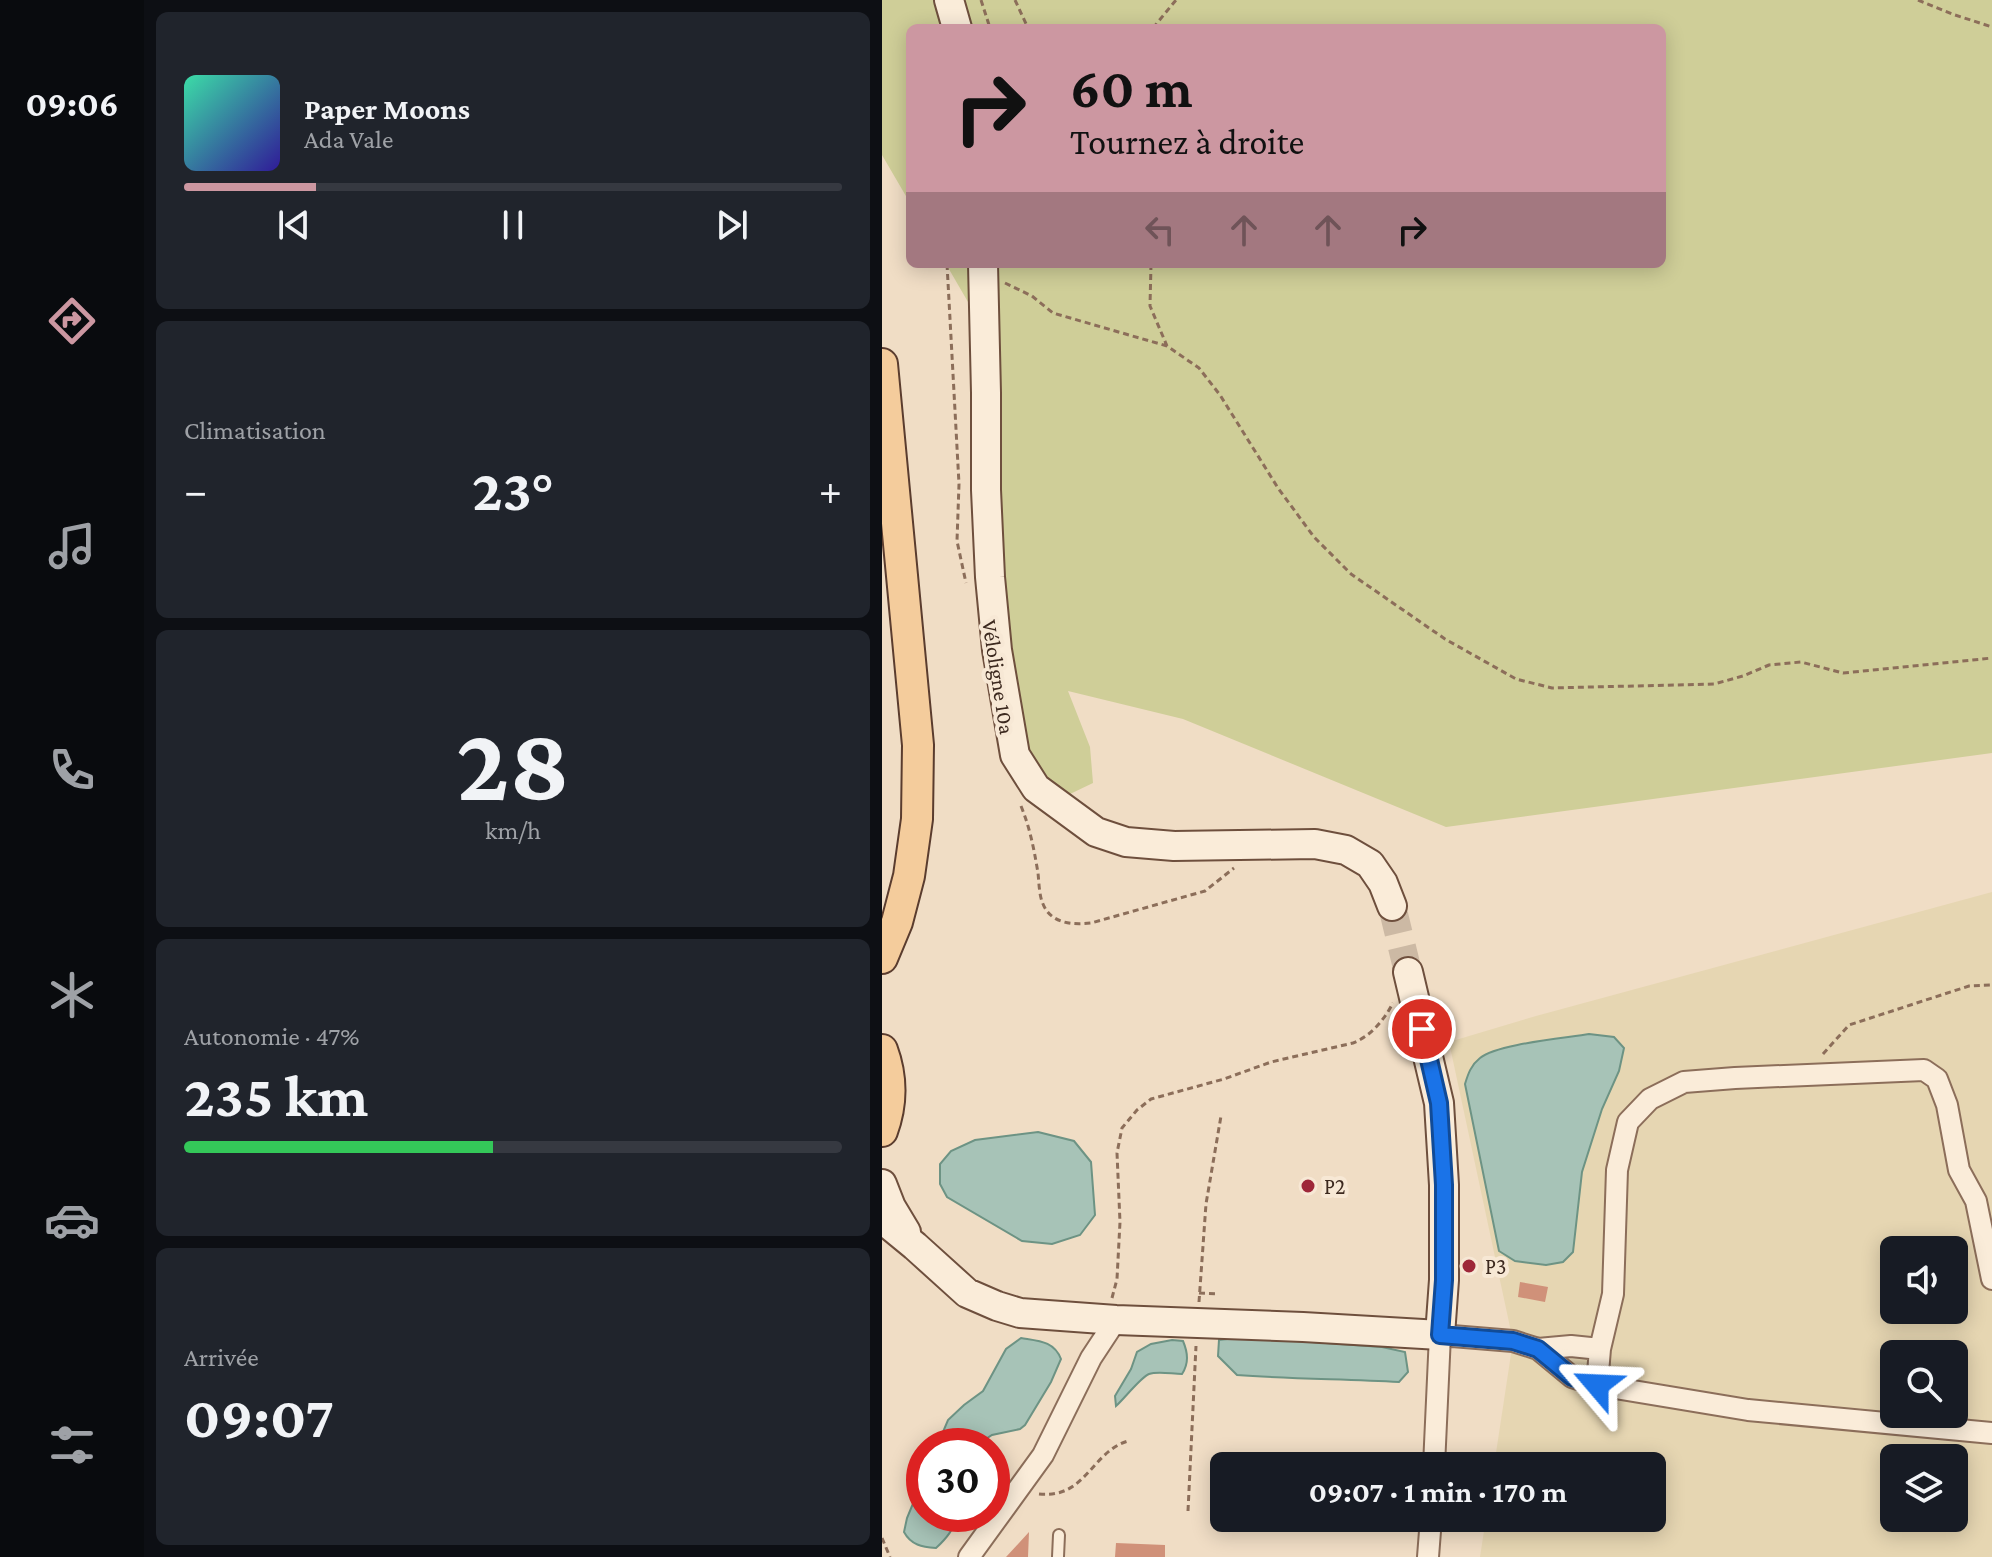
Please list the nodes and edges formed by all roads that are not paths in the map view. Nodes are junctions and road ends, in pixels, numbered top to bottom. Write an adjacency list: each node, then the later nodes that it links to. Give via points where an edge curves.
1 (949, 0): 2 (street)
2 (956, 24)
3 (983, 268): 5 (street, via 986,490 997,650 1015,755 1036,788 1096,832 1126,842 1315,844 1346,850 1370,864)
4 (882, 364): 6 (main road, via 918,760 909,876)
5 (1392, 906)
6 (882, 958)
7 (1408, 972): 15 (street, via 1439,1103 1444,1185)
8 (882, 1050): 9 (main road, via 890,1098)
9 (882, 1131)
10 (882, 1184): 12 (street)
11 (882, 1219): 12 (street)
12 (915, 1246): 14 (street, via 967,1293 997,1306 1020,1313)
13 (1992, 1279): 17 (street, via 1976,1201 1959,1170 1947,1105 1937,1079 1924,1070 1684,1082 1650,1099 1628,1122 1617,1170 1613,1294)
14 (1110, 1320): 15 (street); 23 (street, via 1043,1455)
15 (1440, 1335): 16 (street, via 1513,1341); 20 (street)
16 (1538, 1349): 17 (street); 18 (street, via 1572,1377)
17 (1600, 1349): 18 (street)
18 (1597, 1385): 19 (street, via 1748,1410)
19 (1992, 1433)
20 (1435, 1452)
21 (1430, 1532): 25 (street)
22 (1059, 1535): 24 (lane)
23 (969, 1557)
24 (1058, 1557)
25 (1428, 1557)

